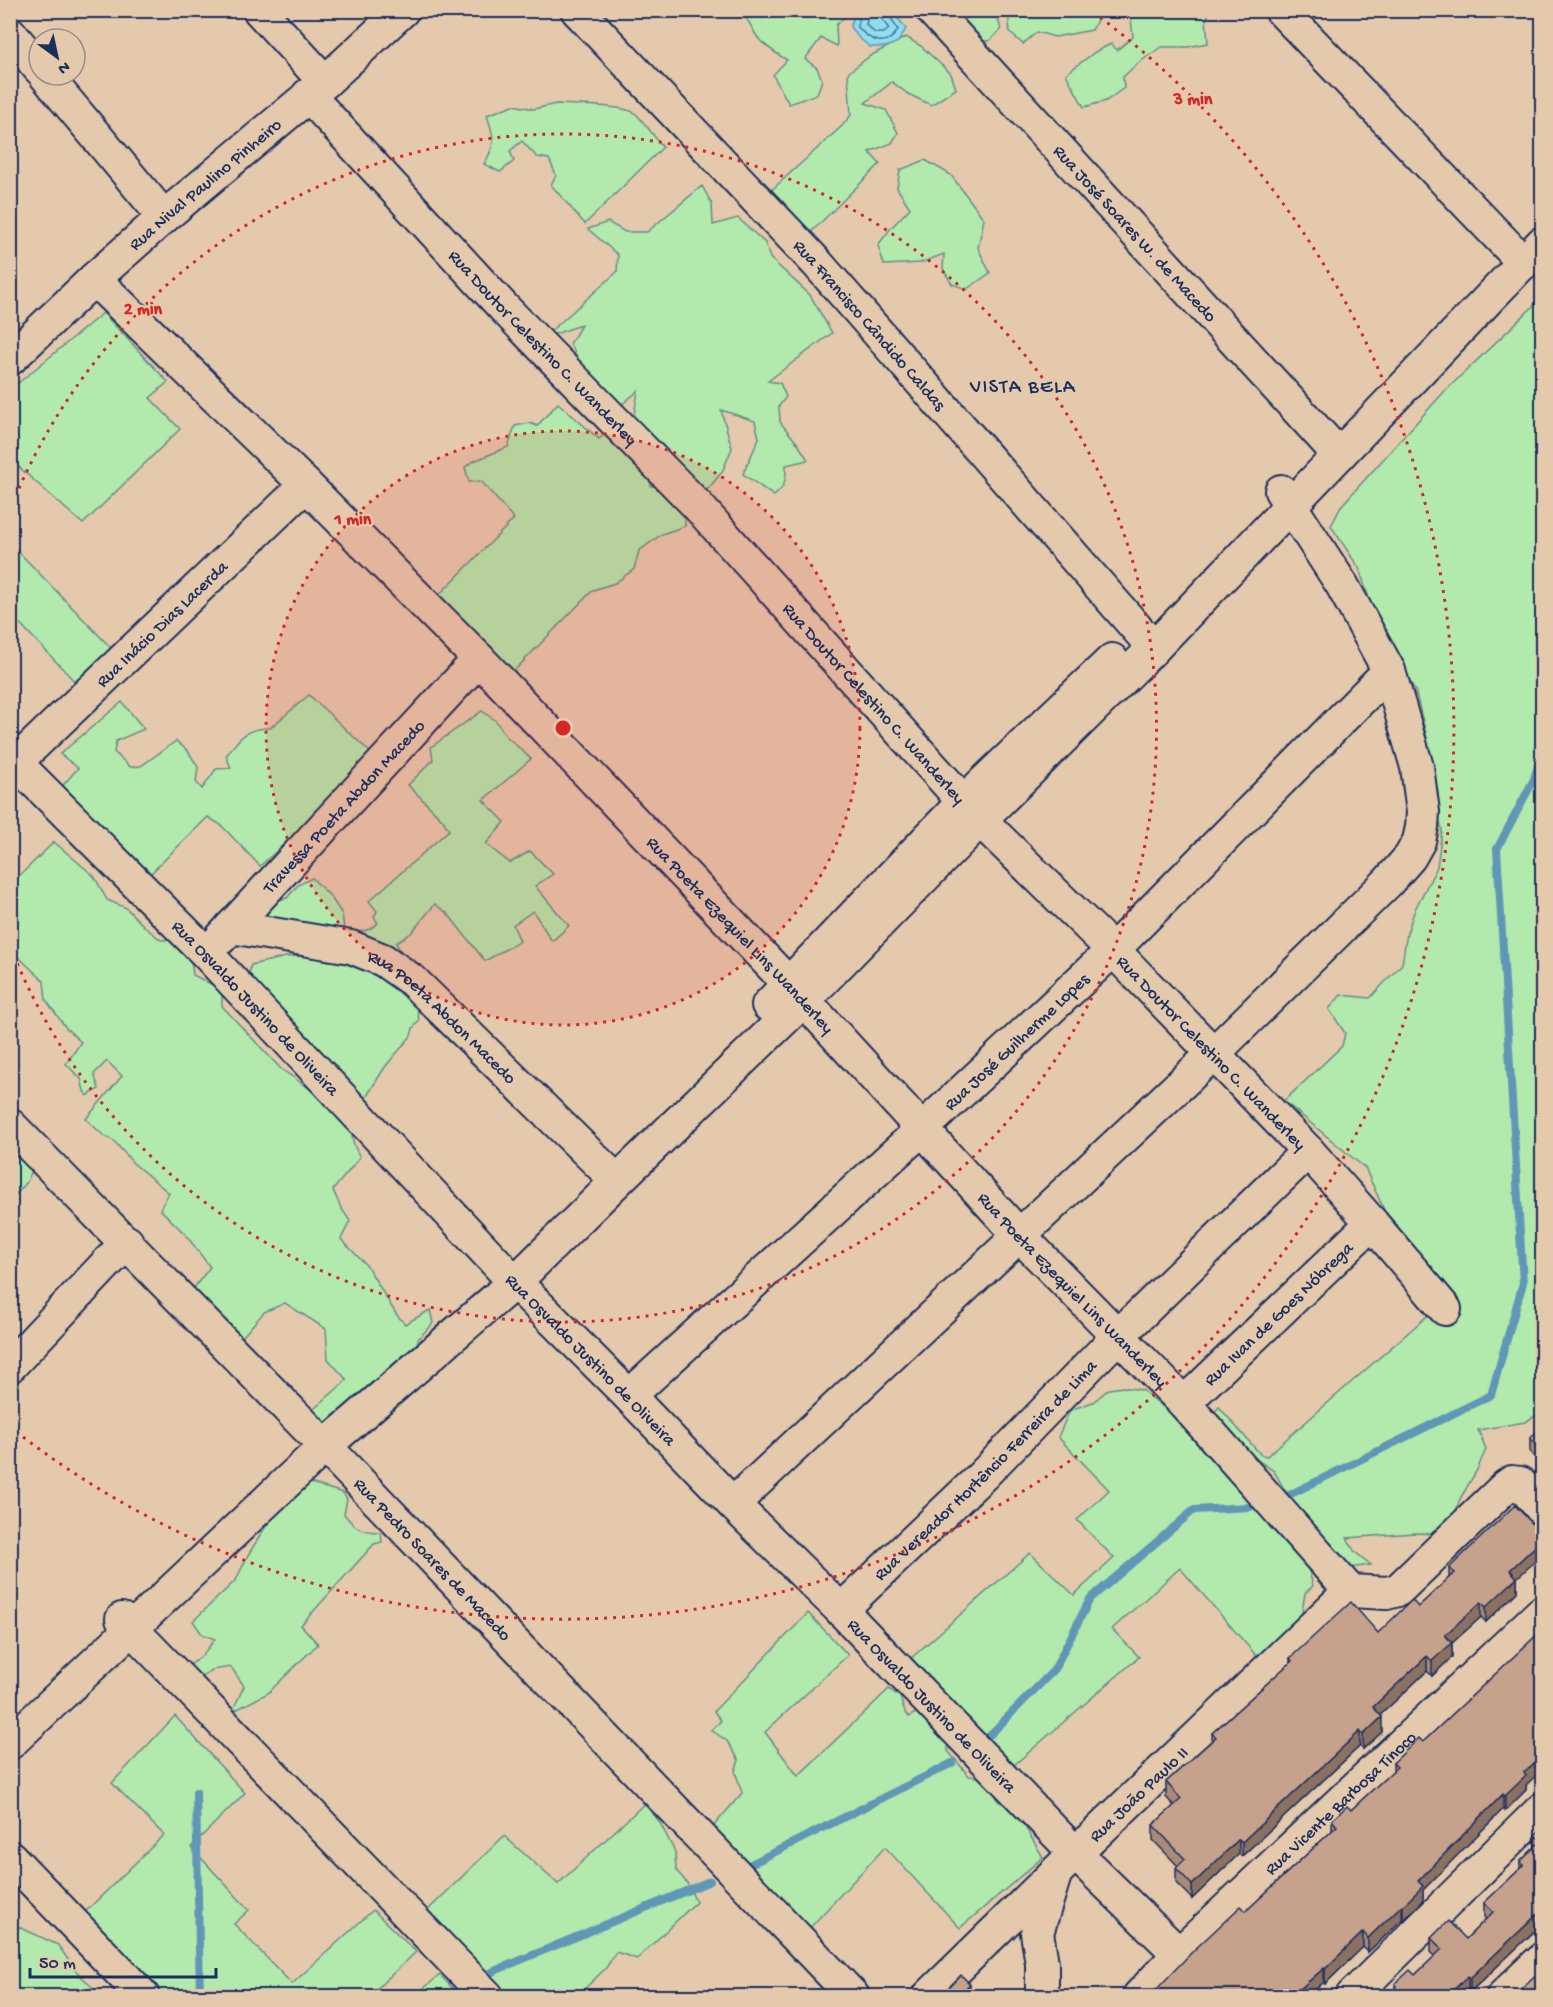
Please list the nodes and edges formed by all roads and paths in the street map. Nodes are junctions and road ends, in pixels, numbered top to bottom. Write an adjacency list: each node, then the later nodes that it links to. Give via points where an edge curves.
1 (260, 10): 9 (street, Rua Doutor Celestino C. Wanderley)
2 (403, 10): 9 (street, Rua Nival Paulino Pinheiro)
3 (577, 10): 18 (street, Rua Francisco Cândido Caldas, via 816,262)
4 (932, 10): 15 (street, Rua José Soares W. de Macedo)
5 (1281, 10): 12 (street)
6 (10, 33): 7 (street)
7 (27, 54)
8 (55, 87): 10 (street)
9 (316, 88): 10 (street, Rua Nival Paulino Pinheiro); 22 (street, Rua Doutor Celestino C. Wanderley, via 504,308 697,505)
10 (164, 217): 13 (street, Rua Nival Paulino Pinheiro)
11 (1542, 223): 12 (street)
12 (1527, 253): 15 (street)
13 (94, 279): 14 (street, Rua Nival Paulino Pinheiro); 16 (street, Rua Poeta Ezequiel Lins Wanderley)
14 (14, 349)
15 (1334, 449): 17 (street)
16 (306, 485): 19 (street, Rua Poeta Ezequiel Lins Wanderley); 21 (street, Rua Inácio Dias Lacerda)
17 (1286, 498): 18 (street); 20 (street, via 1342,585)
18 (1147, 641): 22 (street)
19 (479, 659): 23 (street, Travessa Poeta Abdon Macedo); 26 (street, Rua Poeta Ezequiel Lins Wanderley)
20 (1389, 671): 24 (street, Rua José Guilherme Lopes); 27 (street, via 1417,767 1423,812 1419,841 1387,883)
21 (13, 759): 25 (street, Rua Osvaldo Justino de Oliveira)
22 (972, 810): 24 (street, Rua Doutor Celestino C. Wanderley); 26 (street)
23 (231, 927): 25 (street, Travessa Poeta Abdon Macedo); 31 (street, Rua Poeta Abdon Macedo, via 351,947 383,960 412,981)
24 (1113, 950): 27 (street, Rua Doutor Celestino C. Wanderley); 29 (street, Rua José Guilherme Lopes)
25 (206, 953): 35 (street, Rua Osvaldo Justino de Oliveira)
26 (796, 992): 29 (street, Rua Poeta Ezequiel Lins Wanderley); 31 (street)
27 (1214, 1053): 30 (street, Rua Doutor Celestino C. Wanderley); 33 (street)
28 (10, 1125): 34 (street, Rua Pedro Soares de Macedo)
29 (921, 1130): 33 (street, Rua Poeta Ezequiel Lins Wanderley); 39 (street, Rua José Guilherme Lopes)
30 (1308, 1151): 32 (street, Rua Doutor Celestino C. Wanderley); 37 (street, Rua Vereador Hortêncio Ferreira de Lima)
31 (611, 1176): 35 (street)
32 (1372, 1223): 36 (street, Rua Doutor Celestino C. Wanderley); 40 (street, Rua Ivan de Goes Nóbrega)
33 (1020, 1236): 37 (street, Rua Poeta Ezequiel Lins Wanderley); 42 (street)
34 (127, 1242): 38 (street); 41 (street, Rua Pedro Soares de Macedo)
35 (510, 1277): 39 (street, Rua Osvaldo Justino de Oliveira); 41 (street)
36 (1445, 1310)
37 (1118, 1336): 40 (street, Rua Poeta Ezequiel Lins Wanderley); 45 (street, Rua Vereador Hortêncio Ferreira de Lima, via 983,1475)
38 (10, 1366)
39 (630, 1396): 42 (street, Rua Osvaldo Justino de Oliveira)
40 (1184, 1403): 44 (street, Rua Poeta Ezequiel Lins Wanderley)
41 (319, 1440): 47 (street); 57 (street, Rua Pedro Soares de Macedo)
42 (733, 1504): 45 (street, Rua Osvaldo Justino de Oliveira)
43 (1542, 1509): 44 (street, via 1520,1484 1512,1482 1398,1590)
44 (1363, 1592): 52 (street, Rua João Paulo II)
45 (841, 1610): 52 (street, Rua Osvaldo Justino de Oliveira)
46 (1542, 1612): 53 (street, Rua Vicente Barbosa Tinoco)
47 (128, 1624): 48 (street); 49 (street); 56 (street)
48 (10, 1722)
49 (10, 1743)
50 (1542, 1809): 61 (street)
51 (10, 1857): 55 (street)
52 (1066, 1862): 53 (street, Rua Osvaldo Justino de Oliveira); 58 (street, Rua João Paulo II); 59 (street, via 1036,1933 1042,1963)
53 (1179, 1954): 60 (street, Rua Vicente Barbosa Tinoco)
54 (1542, 1959): 62 (street)
55 (143, 1996)
56 (487, 1996)
57 (854, 1996)
58 (929, 1996)
59 (1042, 1996)
60 (1139, 1996)
61 (1352, 1996)
62 (1503, 1996)

